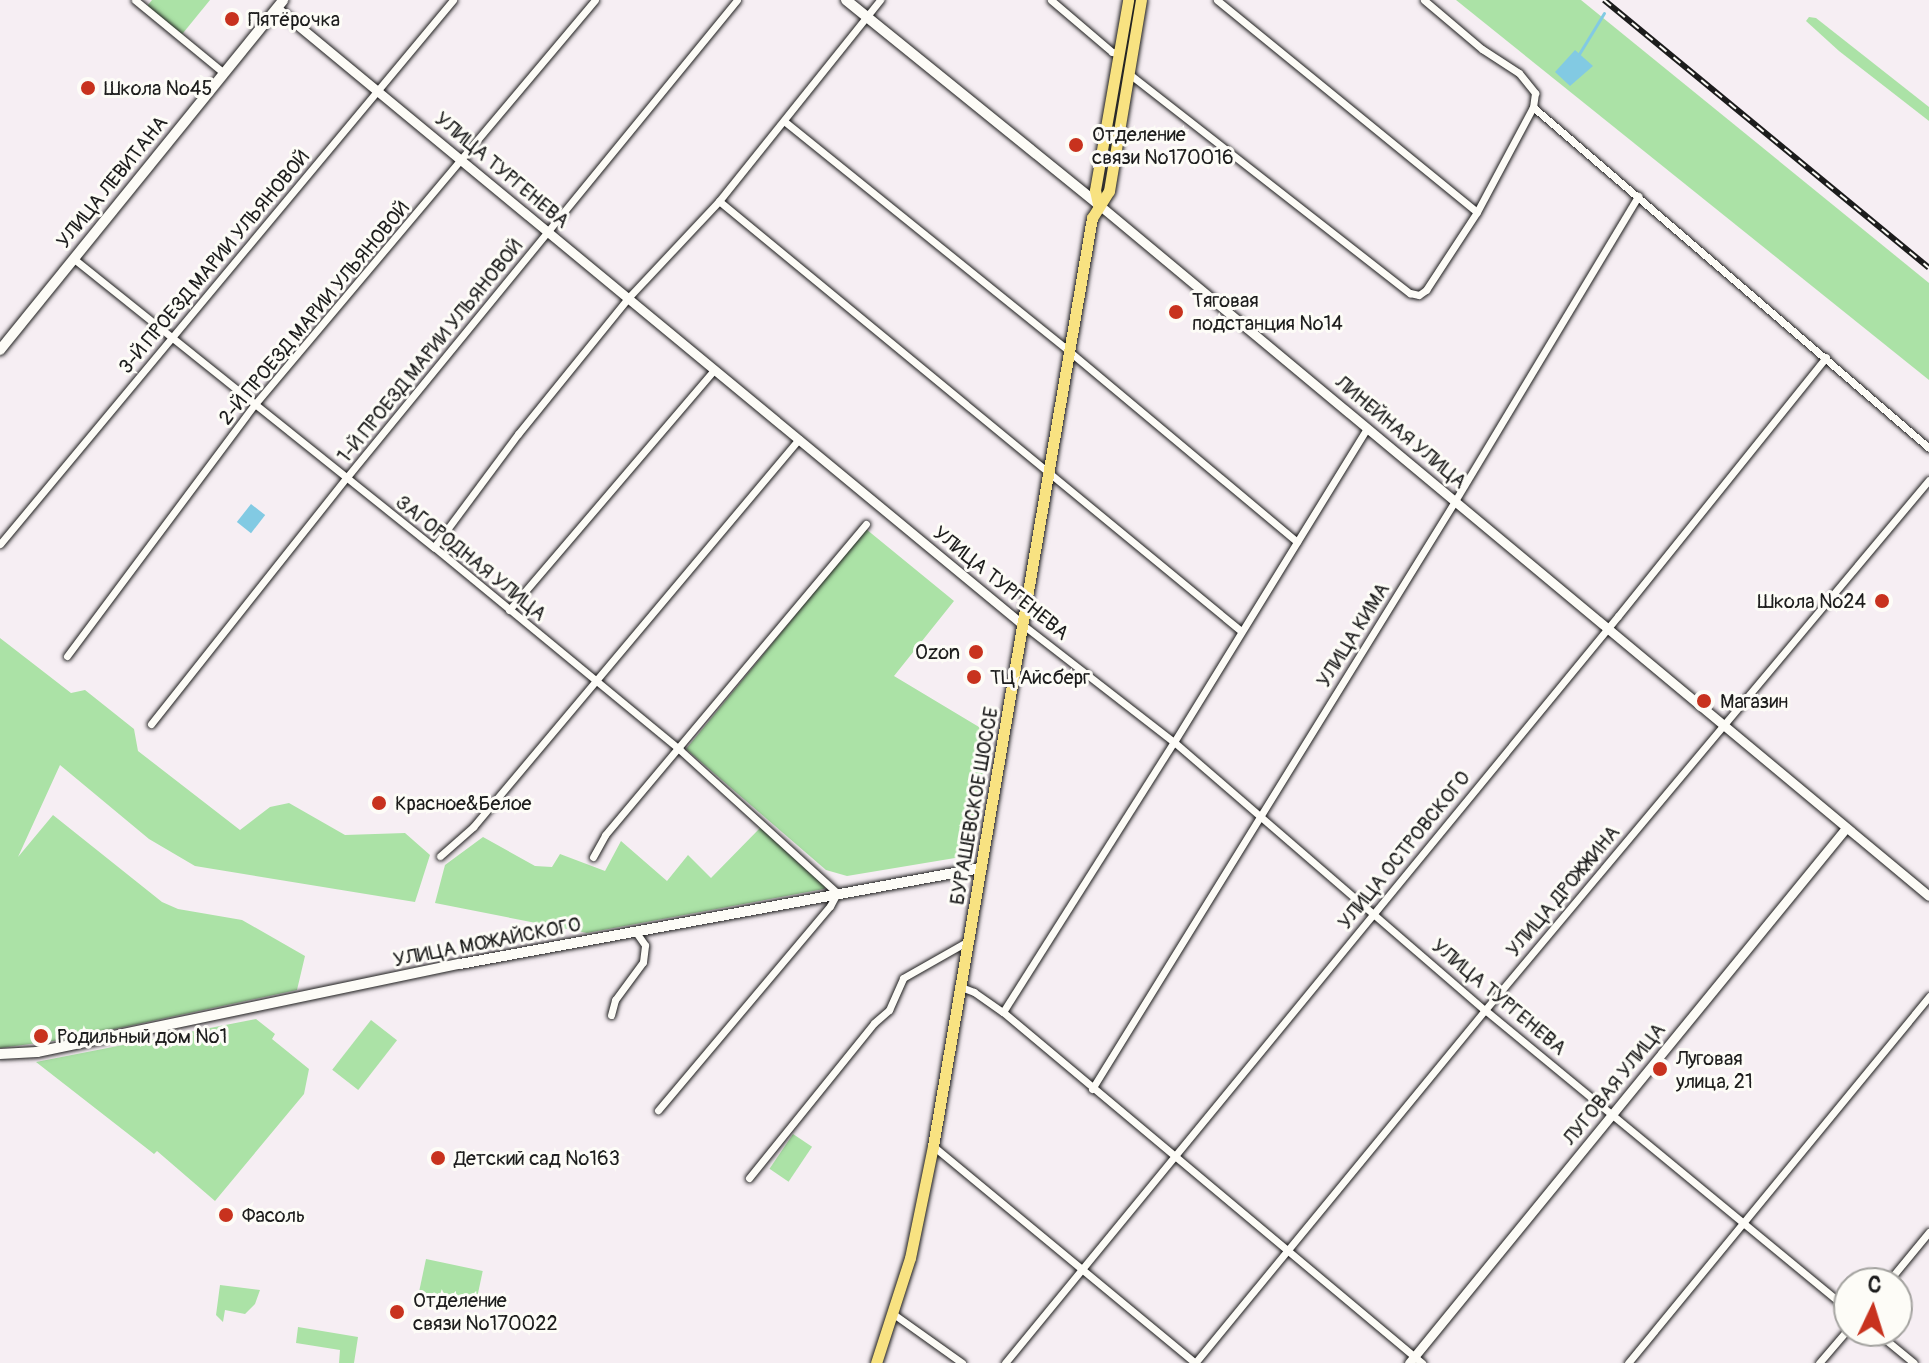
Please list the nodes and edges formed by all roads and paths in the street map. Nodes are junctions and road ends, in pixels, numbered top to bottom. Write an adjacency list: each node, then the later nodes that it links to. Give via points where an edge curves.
1 (135, 0): 15 (street)
2 (453, 0): 17 (street, 3-Й ПРОЕЗД МАРИИ УЛЬЯНОВОЙ)
3 (595, 0): 20 (street, 2-Й ПРОЕЗД МАРИИ УЛЬЯНОВОЙ)
4 (737, 0): 25 (street, 1-Й ПРОЕЗД МАРИИ УЛЬЯНОВОЙ)
5 (846, 0): 13 (main road, ЛИНЕЙНАЯ УЛИЦА)
6 (880, 0): 13 (street)
7 (1051, 0): 14 (street)
8 (1128, 0): 14 (main road, БУРАШЕВСКОЕ ШОССЕ)
9 (1141, 0): 16 (main road, БУРАШЕВСКОЕ ШОССЕ)
10 (1217, 0): 24 (street)
11 (1424, 0): 18 (street, via 1528,82 1535,93)
12 (280, 4): 15 (main road, УЛИЦА ЛЕВИТАНА); 17 (street, УЛИЦА ТУРГЕНЕВА)
13 (867, 17): 19 (street); 23 (main road, ЛИНЕЙНАЯ УЛИЦА)
14 (1118, 53): 23 (main road, БУРАШЕВСКОЕ ШОССЕ, via 1095,190)
15 (224, 73): 26 (main road, УЛИЦА ЛЕВИТАНА)
16 (1128, 73): 23 (main road, БУРАШЕВСКОЕ ШОССЕ, via 1109,191); 24 (street, via 1410,293 1426,290)
17 (377, 91): 20 (street, УЛИЦА ТУРГЕНЕВА); 28 (street, 3-Й ПРОЕЗД МАРИИ УЛЬЯНОВОЙ)
18 (1533, 107): 21 (street); 24 (street)
19 (784, 121): 22 (street); 30 (street)
20 (462, 161): 25 (street, УЛИЦА ТУРГЕНЕВА); 33 (street, 2-Й ПРОЕЗД МАРИИ УЛЬЯНОВОЙ)
21 (1638, 196): 31 (street); 40 (street, УЛИЦА КИМА)
22 (719, 201): 27 (street); 37 (street)
23 (1098, 204): 30 (main road, БУРАШЕВСКОЕ ШОССЕ); 34 (street, ЛИНЕЙНАЯ УЛИЦА)
24 (1477, 212)
25 (548, 232): 27 (street, УЛИЦА ТУРГЕНЕВА); 38 (street, 1-Й ПРОЕЗД МАРИИ УЛЬЯНОВОЙ)
26 (74, 259): 28 (street, ЗАГОРОДНАЯ УЛИЦА); 29 (main road, УЛИЦА ЛЕВИТАНА)
27 (628, 298): 32 (street, УЛИЦА ТУРГЕНЕВА); 44 (street)
28 (172, 337): 33 (street, ЗАГОРОДНАЯ УЛИЦА); 43 (street, 3-Й ПРОЕЗД МАРИИ УЛЬЯНОВОЙ)
29 (0, 350)
30 (1070, 352): 37 (main road, БУРАШЕВСКОЕ ШОССЕ); 42 (street)
31 (1826, 357): 36 (street); 47 (street, УЛИЦА ОСТРОВСКОГО)
32 (714, 370): 35 (street, УЛИЦА ТУРГЕНЕВА); 45 (street)
33 (255, 404): 38 (street, ЗАГОРОДНАЯ УЛИЦА); 49 (street, 2-Й ПРОЕЗД МАРИИ УЛЬЯНОВОЙ)
34 (1367, 428): 40 (street, ЛИНЕЙНАЯ УЛИЦА); 42 (street)
35 (799, 439): 46 (street, УЛИЦА ТУРГЕНЕВА); 50 (street)
36 (1929, 448)
37 (1048, 476): 46 (main road, БУРАШЕВСКОЕ ШОССЕ); 48 (street)
38 (347, 477): 44 (street, ЗАГОРОДНАЯ УЛИЦА); 51 (street, 1-Й ПРОЕЗД МАРИИ УЛЬЯНОВОЙ)
39 (1929, 480): 52 (street, УЛИЦА ДРОЖЖИНА)
40 (1455, 501): 47 (street, ЛИНЕЙНАЯ УЛИЦА); 55 (street, УЛИЦА КИМА)
41 (866, 524): 54 (street)
42 (1297, 542): 48 (street)
43 (0, 544)
44 (434, 547): 45 (street, ЗАГОРОДНАЯ УЛИЦА)
45 (509, 610): 50 (street, ЗАГОРОДНАЯ УЛИЦА)
46 (1023, 625): 53 (street, УЛИЦА ТУРГЕНЕВА); 59 (main road, БУРАШЕВСКОЕ ШОССЕ)
47 (1607, 628): 52 (street, ЛИНЕЙНАЯ УЛИЦА); 62 (street, УЛИЦА ОСТРОВСКОГО)
48 (1241, 631): 53 (street)
49 (67, 656)
50 (595, 681): 54 (street, ЗАГОРОДНАЯ УЛИЦА); 57 (street, via 473,827)
51 (151, 724)
52 (1723, 725): 56 (street, ЛИНЕЙНАЯ УЛИЦА); 67 (street, УЛИЦА ДРОЖЖИНА)
53 (1174, 742): 55 (street, УЛИЦА ТУРГЕНЕВА); 68 (street)
54 (680, 750): 58 (street, via 605,835); 60 (street, ЗАГОРОДНАЯ УЛИЦА)
55 (1259, 814): 62 (street, УЛИЦА ТУРГЕНЕВА); 71 (street, УЛИЦА КИМА)
56 (1846, 828): 61 (street, ЛИНЕЙНАЯ УЛИЦА); 73 (street, ЛУГОВАЯ УЛИЦА)
57 (440, 856)
58 (593, 857)
59 (981, 868): 60 (main road, УЛИЦА МОЖАЙСКОГО); 64 (main road, БУРАШЕВСКОЕ ШОССЕ)
60 (837, 893): 63 (main road, УЛИЦА МОЖАЙСКОГО); 72 (street)
61 (1929, 896)
62 (1373, 913): 67 (street, УЛИЦА ТУРГЕНЕВА); 75 (street, УЛИЦА ОСТРОВСКОГО)
63 (636, 932): 69 (street, via 645,945 643,962 615,1000); 70 (main road, УЛИЦА МОЖАЙСКОГО, via 59,1048)
64 (968, 941): 65 (main road, БУРАШЕВСКОЕ ШОССЕ); 76 (street, via 903,978 889,1010)
65 (961, 987): 68 (street); 74 (main road, БУРАШЕВСКОЕ ШОССЕ)
66 (1929, 996): 77 (street)
67 (1485, 1010): 73 (street, УЛИЦА ТУРГЕНЕВА); 79 (street, УЛИЦА ДРОЖЖИНА)
68 (1003, 1012): 71 (street)
69 (611, 1015)
70 (0, 1054)
71 (1092, 1089): 75 (street)
72 (658, 1110)
73 (1612, 1116): 77 (street, УЛИЦА ТУРГЕНЕВА); 86 (street, ЛУГОВАЯ УЛИЦА)
74 (933, 1146): 81 (street); 83 (main road, БУРАШЕВСКОЕ ШОССЕ, via 910,1258)
75 (1173, 1157): 79 (street); 81 (street, УЛИЦА ОСТРОВСКОГО)
76 (749, 1178)
77 (1745, 1224): 82 (street, УЛИЦА ТУРГЕНЕВА); 91 (street)
78 (1929, 1232): 80 (street)
79 (1287, 1251): 86 (street); 90 (street, УЛИЦА ДРОЖЖИНА)
80 (1900, 1267)
81 (1081, 1268): 89 (street, УЛИЦА ОСТРОВСКОГО); 90 (street)
82 (1833, 1297)
83 (892, 1313): 87 (main road, БУРАШЕВСКОЕ ШОССЕ); 88 (street)
84 (1833, 1347): 92 (street)
85 (1894, 1347): 93 (street)
86 (1415, 1361)
87 (876, 1363)
88 (962, 1363)
89 (1005, 1363)
90 (1195, 1363)
91 (1628, 1363)
92 (1819, 1363)
93 (1914, 1363)

